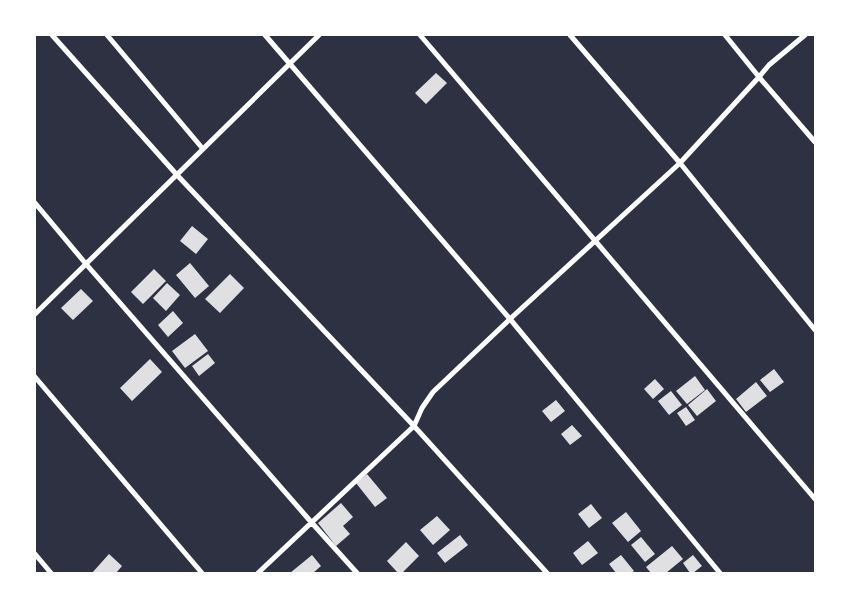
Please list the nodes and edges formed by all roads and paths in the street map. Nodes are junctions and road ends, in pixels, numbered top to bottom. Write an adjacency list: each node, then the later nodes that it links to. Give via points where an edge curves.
1 (52, 35): 14 (street)
2 (107, 35): 12 (street)
3 (265, 35): 9 (street)
4 (319, 35): 9 (street)
5 (420, 35): 16 (street)
6 (570, 35): 13 (street)
7 (725, 35): 10 (street)
8 (805, 35): 10 (street, via 769,65)
9 (290, 63): 12 (street); 19 (street)
10 (759, 78): 11 (street); 13 (street)
11 (815, 142)
12 (203, 149): 14 (street)
13 (680, 163): 16 (street); 20 (street)
14 (177, 174): 17 (street); 22 (street)
15 (35, 203): 17 (street)
16 (596, 240): 19 (street); 23 (street)
17 (86, 264): 18 (street); 24 (street)
18 (35, 314)
19 (510, 320): 22 (street, via 433,392); 31 (street)
20 (815, 330)
21 (35, 377): 27 (street)
22 (414, 426): 24 (street); 30 (street)
23 (815, 499)
24 (312, 523): 28 (street); 29 (street)
25 (35, 554): 26 (street)
26 (51, 573)
27 (202, 573)
28 (258, 573)
29 (357, 573)
30 (547, 573)
31 (720, 573)

